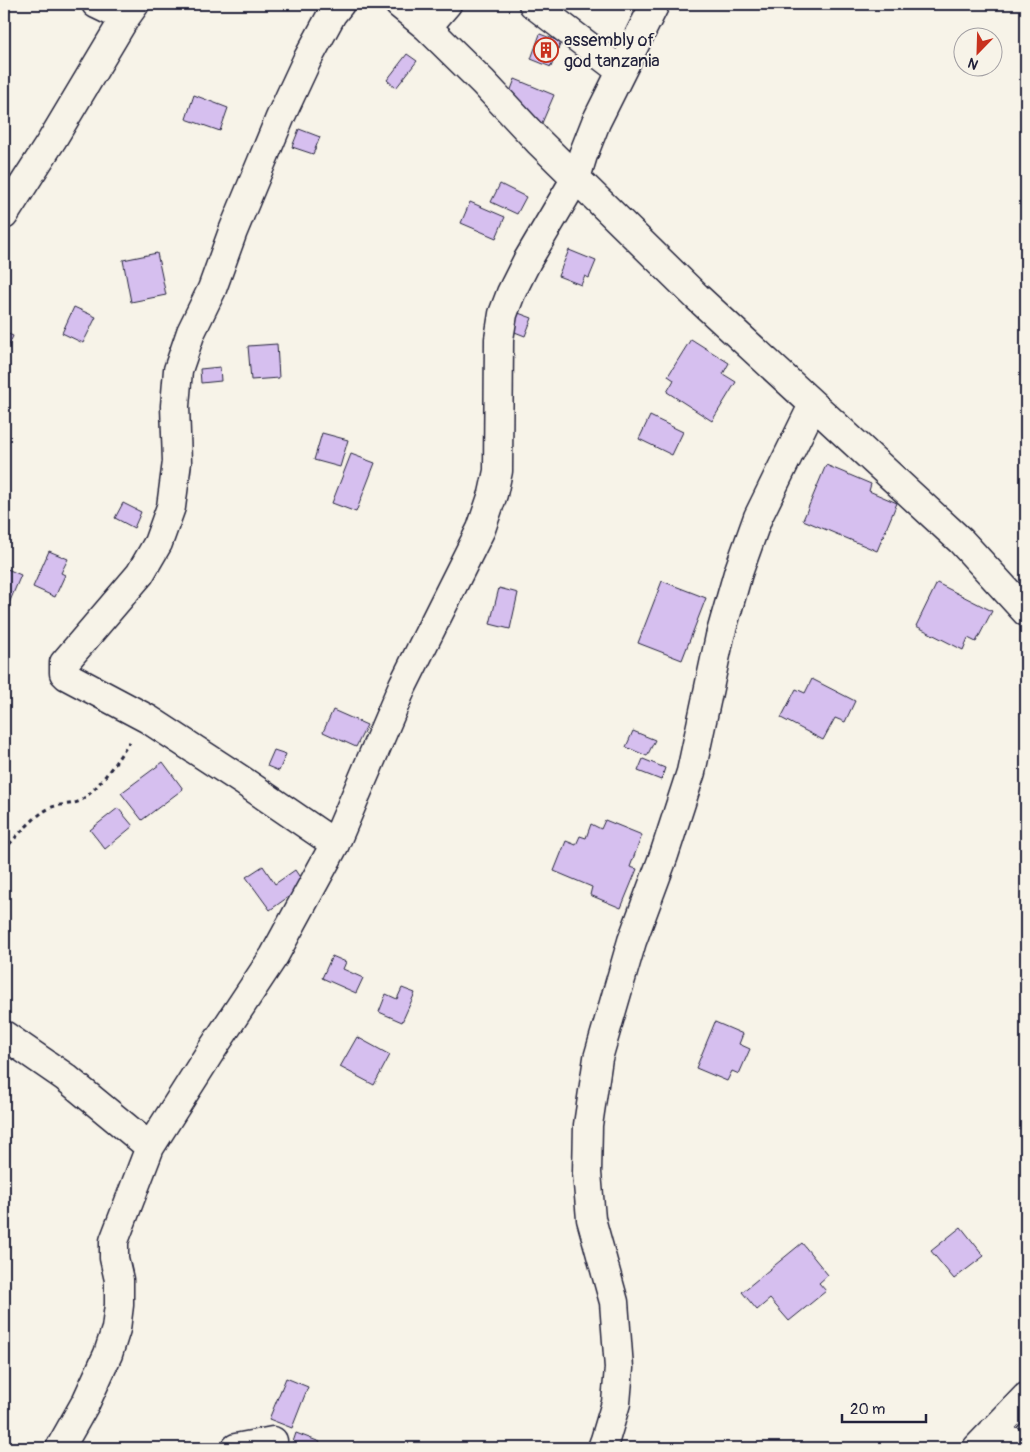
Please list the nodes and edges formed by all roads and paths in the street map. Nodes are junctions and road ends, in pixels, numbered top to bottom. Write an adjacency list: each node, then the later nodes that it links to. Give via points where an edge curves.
1 (96, 4): 7 (street)
2 (340, 4): 14 (street, via 307,60 280,118 178,370 176,462 171,507 158,543 140,574 64,663 67,676)
3 (399, 4): 8 (street)
4 (447, 4): 8 (street)
5 (532, 4): 9 (street)
6 (655, 4): 9 (street)
7 (130, 11): 11 (street)
8 (427, 27): 10 (street)
9 (621, 71): 10 (street, via 596,122)
10 (576, 178): 12 (street); 15 (street, via 527,262 503,314 499,339 498,471 481,529 402,685)
11 (4, 215)
12 (813, 405): 13 (street, via 960,541); 24 (street, via 758,517 738,573 720,636 691,772 632,941 598,1058 588,1125 587,1173 591,1219 614,1302 620,1368 616,1402)
13 (1026, 612)
14 (148, 719): 15 (street); 16 (path, via 85,798 45,810)
15 (335, 844): 18 (street, via 274,956)
16 (4, 850)
17 (4, 1035): 18 (street, via 65,1077)
18 (150, 1147): 22 (street, via 114,1241 119,1280 116,1330)
19 (1026, 1397): 20 (street)
20 (985, 1439): 25 (street)
21 (273, 1441): 23 (street)
22 (68, 1448)
23 (236, 1448)
24 (602, 1448)
25 (1025, 1448)

